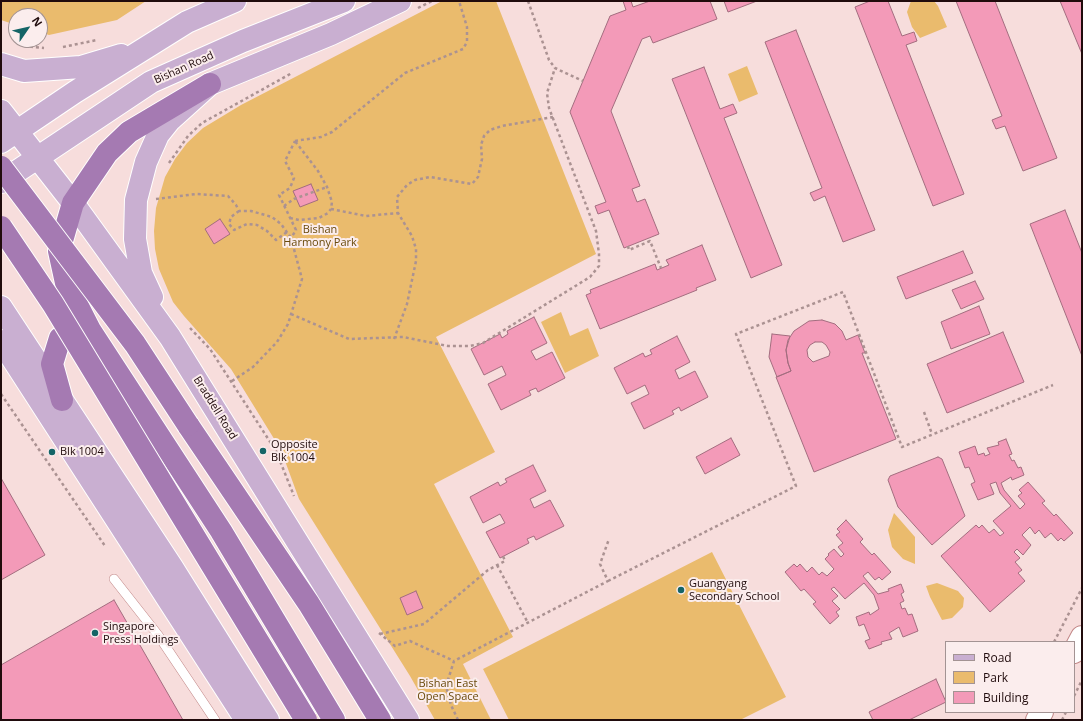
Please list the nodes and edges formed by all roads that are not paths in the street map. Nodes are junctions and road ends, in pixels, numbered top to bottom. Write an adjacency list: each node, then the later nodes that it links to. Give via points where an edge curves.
1 (235, 1): 4 (main road)
2 (344, 1): 9 (main road, Bishan Road, via 253,37 151,82)
3 (406, 6): 6 (main road)
4 (187, 22): 5 (main road, via 127,53 81,67 24,71); 8 (main road)
5 (1, 64)
6 (210, 84): 12 (highway, via 129,132 107,153); 16 (main road, via 170,120 158,135 146,162 136,200 135,239 141,273)
7 (1, 111): 8 (main road, Braddell Road)
8 (9, 136): 9 (main road, Braddell Road)
9 (36, 157): 11 (main road, Bishan Road); 12 (main road, Braddell Road)
10 (1, 167): 19 (highway, bridge, via 135,344)
11 (1, 182)
12 (73, 203): 15 (highway, via 59,250 66,283); 16 (main road, Braddell Road)
13 (1, 227): 26 (highway, bridge, via 53,304)
14 (1, 307): 18 (main road)
15 (90, 330): 18 (highway, via 76,330 60,338 52,364); 27 (highway, via 221,531)
16 (178, 330): 30 (main road, Braddell Road)
17 (1, 341): 24 (main road)
18 (62, 400): 25 (main road, via 172,567)
19 (188, 425): 28 (highway); 29 (highway, via 309,604)
20 (114, 579): 23 (lane, via 158,635)
21 (1082, 637): 22 (street)
22 (1075, 650)
23 (215, 720)
24 (246, 720)
25 (268, 720)
26 (306, 720)
27 (334, 720)
28 (362, 720)
29 (380, 720)
30 (408, 720)

